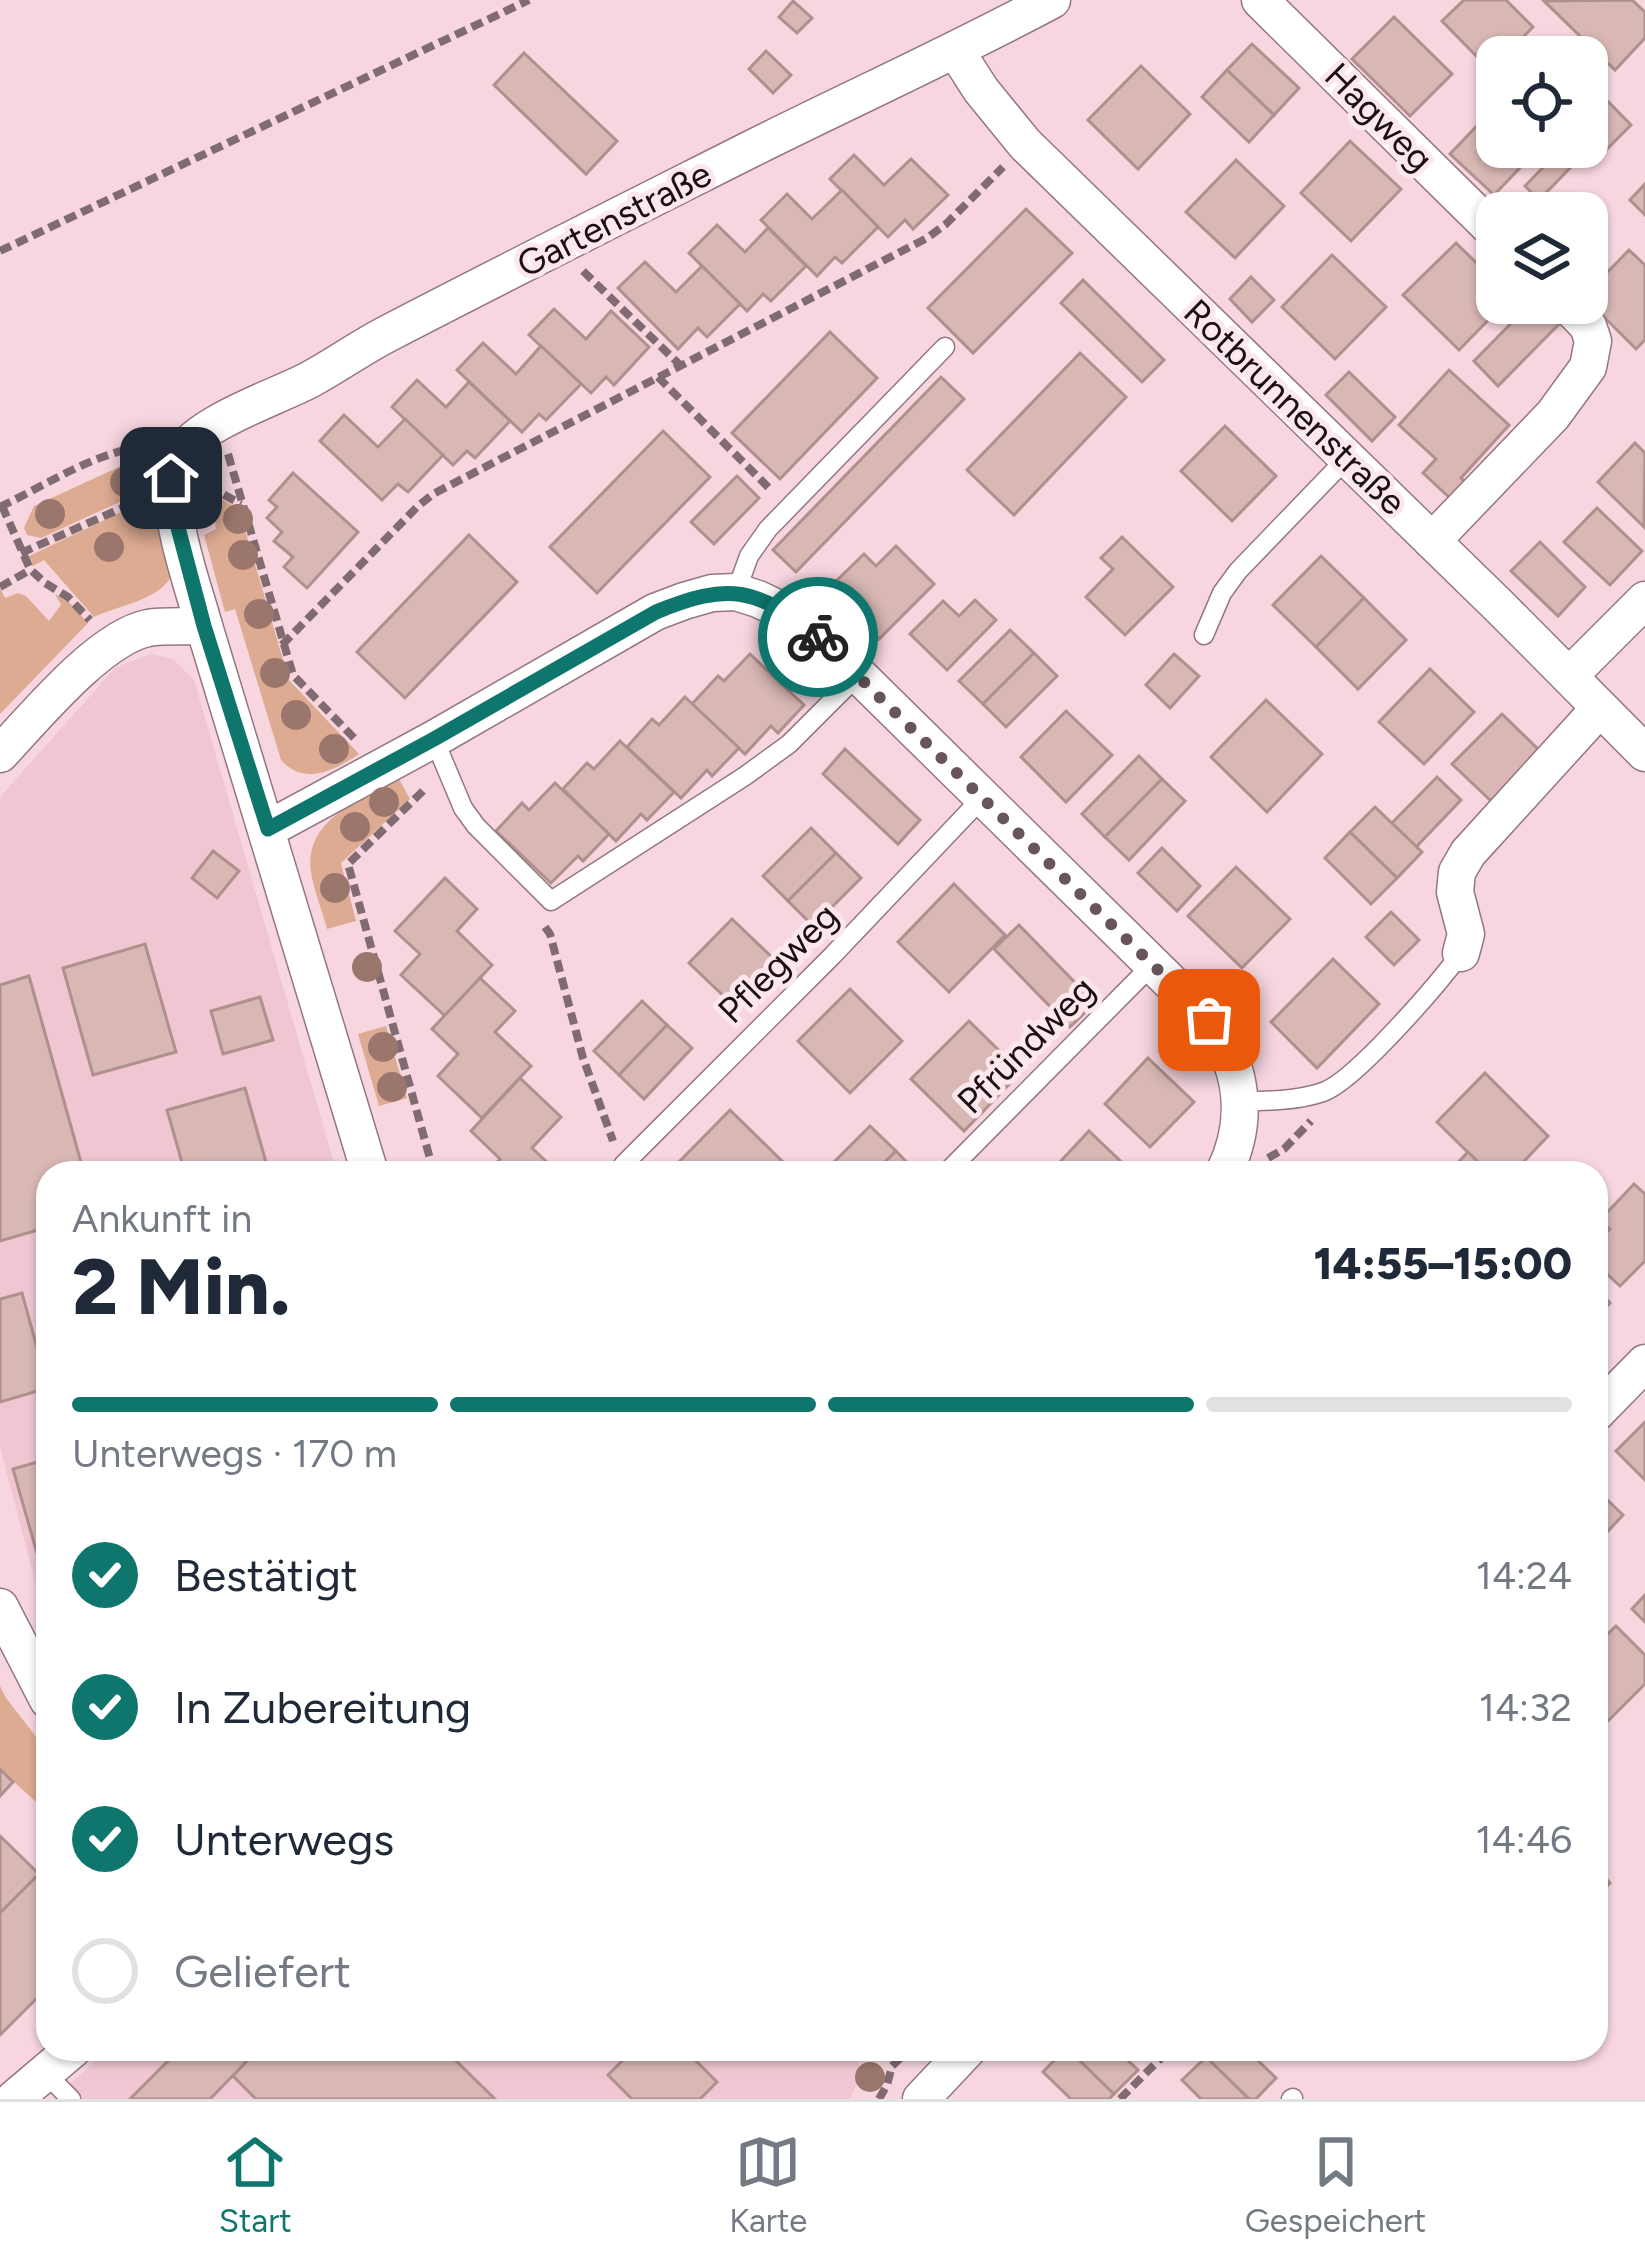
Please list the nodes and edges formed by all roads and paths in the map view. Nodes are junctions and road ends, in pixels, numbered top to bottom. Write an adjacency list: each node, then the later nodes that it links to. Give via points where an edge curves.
1 (529, 0): 8 (path)
2 (1052, 0): 4 (street, Gartenstraße)
3 (1260, 0): 6 (street, Hagweg)
4 (956, 51): 5 (street, Rotbrunnenstraße); 7 (street, Gartenstraße)
5 (1025, 144): 11 (path, via 927,238); 14 (street, Rotbrunnenstraße)
6 (1476, 213)
7 (558, 247): 11 (path); 13 (street, Gartenstraße)
8 (0, 251)
9 (1586, 324): 18 (street, via 1593,340 1588,368)
10 (945, 347): 17 (lane)
11 (681, 366): 12 (path)
12 (658, 377): 17 (path); 26 (path, via 433,494)
13 (220, 423): 15 (street, Gartenstraße); 26 (path)
14 (1347, 458): 18 (street, Rotbrunnenstraße); 25 (lane, via 1238,571)
15 (177, 464): 16 (path, via 150,446 129,448); 19 (path, via 154,476 151,495); 24 (street, via 172,505)
16 (1, 507): 19 (path)
17 (788, 507): 22 (lane, via 749,556)
18 (1432, 541): 29 (street, Rotbrunnenstraße)
19 (21, 553): 20 (path)
20 (30, 569): 21 (path); 27 (path, via 68,597)
21 (0, 587)
22 (736, 592): 28 (street, via 792,617); 33 (street, via 656,612)
23 (1645, 600): 29 (street)
24 (204, 626): 27 (street, via 147,628); 37 (street)
25 (1204, 635)
26 (282, 645): 33 (path, via 293,675)
27 (109, 648): 32 (street)
28 (858, 675): 33 (lane, via 745,776 551,901); 35 (street)
29 (1569, 676): 30 (street, Rotbrunnenstraße)
30 (1600, 708): 31 (street, Rotbrunnenstraße); 39 (street, via 1457,872)
31 (1645, 753)
32 (0, 754)
33 (407, 754): 34 (path); 37 (street)
34 (423, 791): 36 (path); 44 (path, via 348,864)
35 (982, 798): 40 (street); 46 (lane, Pflegweg)
36 (433, 806)
37 (268, 829): 43 (street)
38 (540, 920): 45 (path)
39 (1461, 953): 41 (lane)
40 (1154, 964): 42 (street, via 1226,1043); 47 (lane, Pfründweg)
41 (1326, 1092): 42 (lane); 49 (path, via 1300,1135)
42 (1240, 1101): 48 (street)
43 (366, 1161)
44 (431, 1161)
45 (621, 1161)
46 (632, 1161)
47 (958, 1161)
48 (1230, 1161)
49 (1265, 1161)
50 (1645, 1363): 51 (street)
51 (1608, 1401)
52 (0, 1607): 53 (street)
53 (36, 1677)
54 (946, 2061): 58 (street)
55 (1158, 2061): 59 (path)
56 (63, 2074): 57 (street)
57 (14, 2099)
58 (921, 2099)
59 (1120, 2099)

